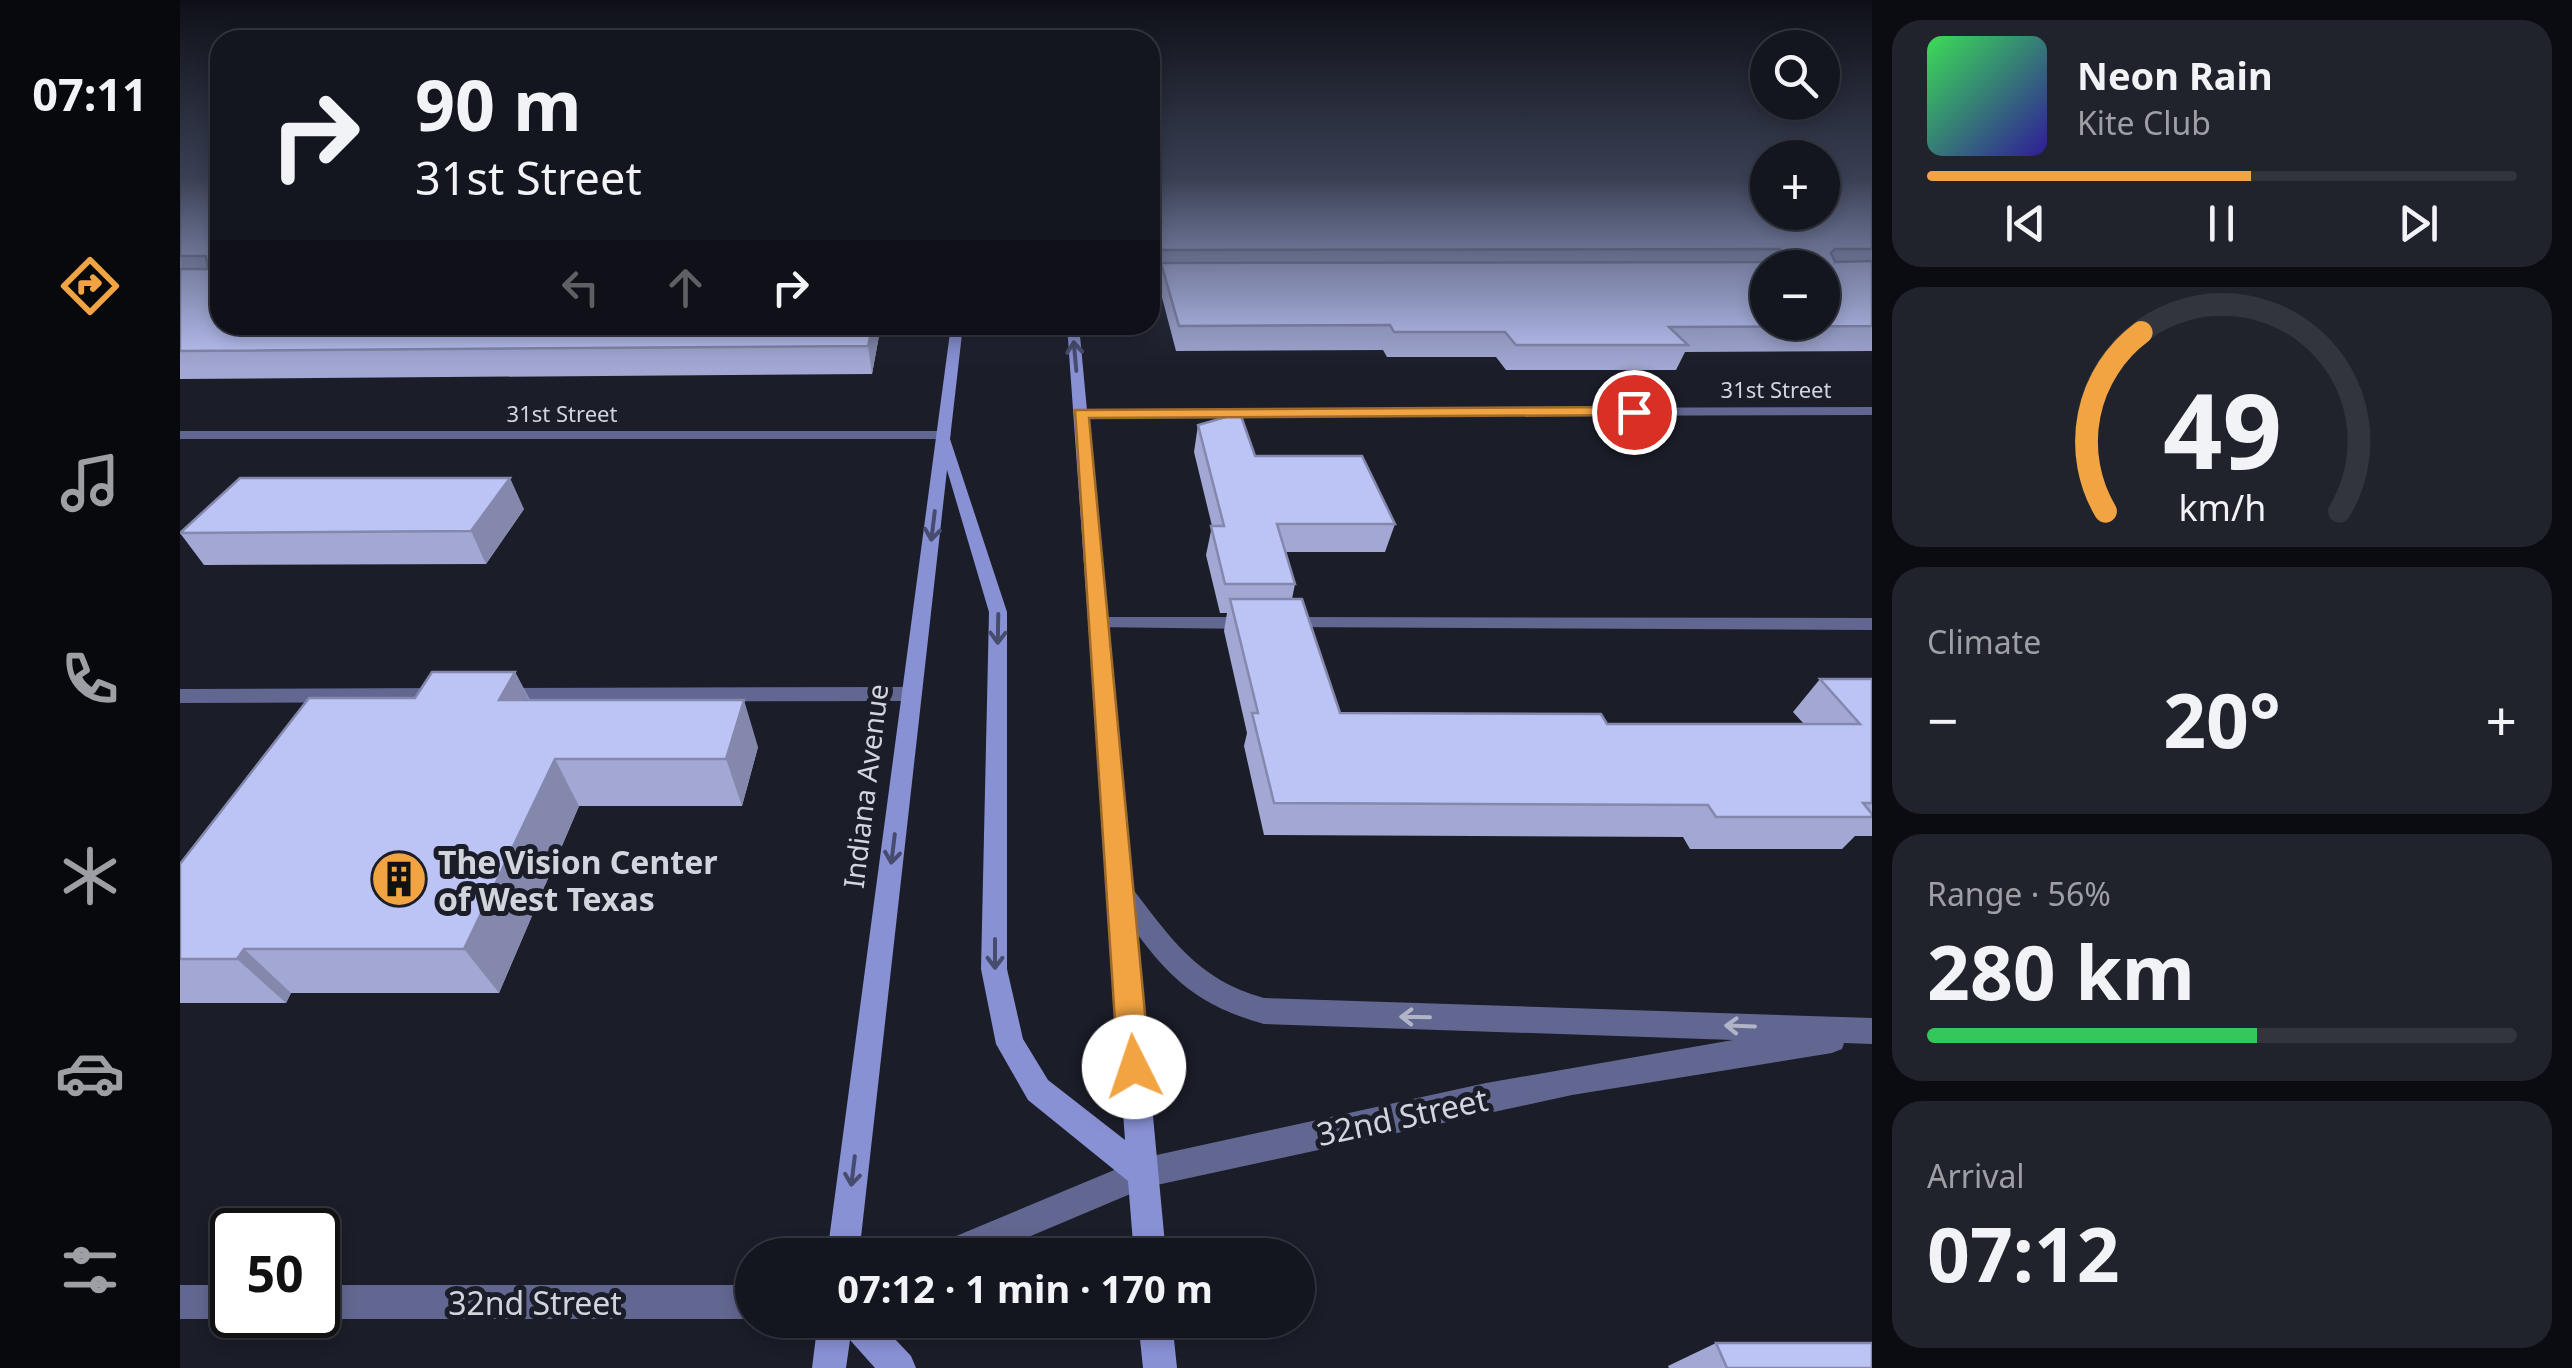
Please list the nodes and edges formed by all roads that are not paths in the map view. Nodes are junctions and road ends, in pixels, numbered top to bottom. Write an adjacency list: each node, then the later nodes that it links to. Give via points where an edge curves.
1 (1160, 279): 2 (street)
2 (1210, 279)
3 (956, 335): 8 (main road, Indiana Avenue)
4 (1074, 335): 6 (main road, one-way to 4)
5 (1872, 411): 6 (street, 31st Street)
6 (1080, 413): 9 (main road)
7 (180, 435): 8 (street, 31st Street)
8 (944, 435): 11 (main road, Indiana Avenue, one-way to 11); 15 (main road, one-way to 15, via 998,612 994,970 1010,1044 1038,1090)
9 (1099, 623): 10 (street); 13 (main road)
10 (1872, 624)
11 (912, 694): 12 (street); 16 (main road, Indiana Avenue, one-way to 16)
12 (180, 696)
13 (1120, 891): 14 (street, one-way to 13, via 1264,1011 1229,1004 1200,987); 15 (main road)
14 (1872, 1033): 15 (street, 32nd Street, via 1686,1058)
15 (1143, 1173): 17 (street, 32nd Street); 18 (main road)
16 (845, 1238)
17 (988, 1238)
18 (1149, 1238)
19 (180, 1302): 20 (street)
20 (210, 1302)
21 (340, 1302): 22 (street, 32nd Street)
22 (735, 1302)
23 (833, 1338): 26 (main road)
24 (871, 1338): 27 (main road)
25 (1158, 1338): 28 (main road)
26 (829, 1368)
27 (899, 1368)
28 (1160, 1368)

